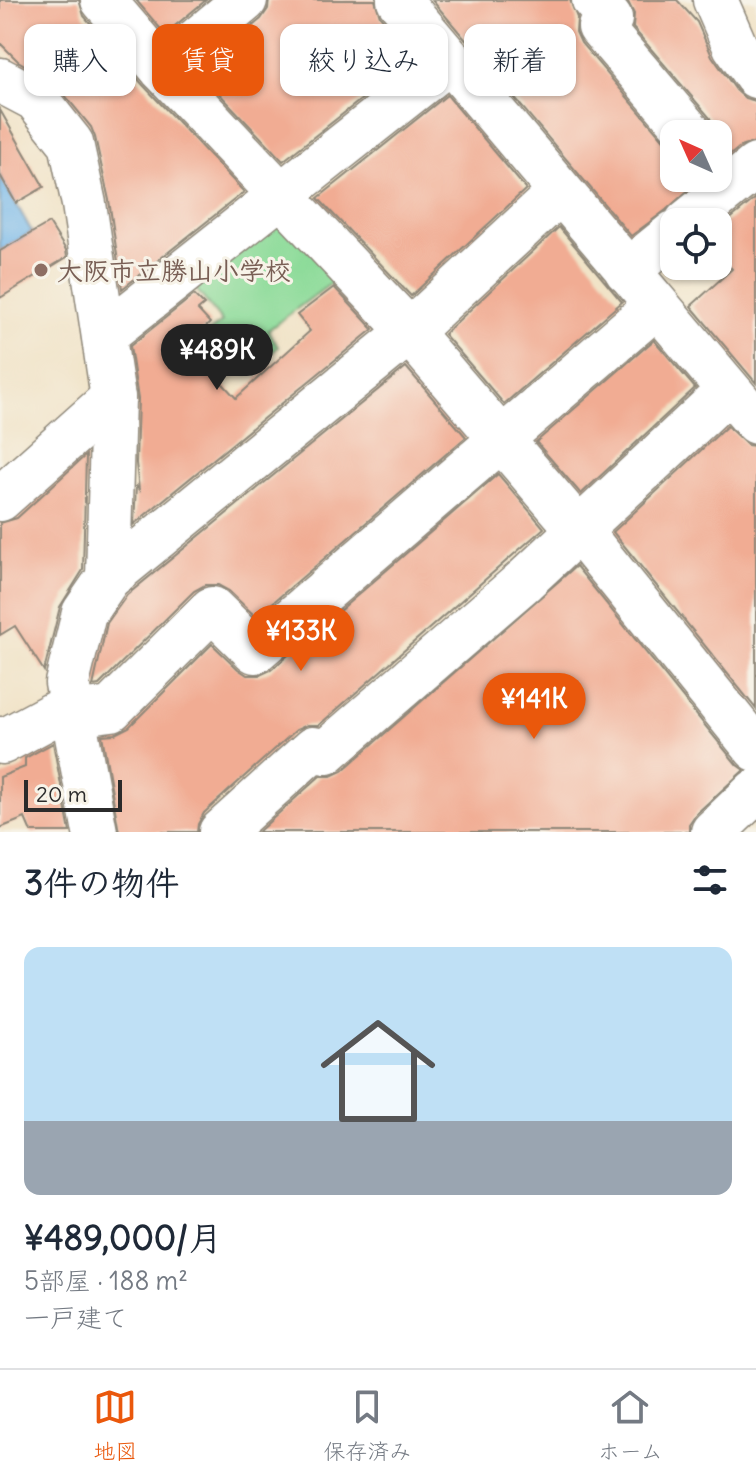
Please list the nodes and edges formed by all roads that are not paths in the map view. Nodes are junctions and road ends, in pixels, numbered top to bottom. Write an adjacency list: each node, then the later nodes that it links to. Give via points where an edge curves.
1 (103, 0): 7 (street)
2 (245, 0): 6 (street)
3 (399, 0): 8 (street)
4 (594, 0): 12 (street, via 610,19 600,27)
5 (715, 0): 9 (street, via 735,46)
6 (216, 24)
7 (152, 57)
8 (450, 61): 14 (street); 15 (street)
9 (756, 76)
10 (0, 80): 21 (street, via 36,99 71,143)
11 (188, 96): 15 (street)
12 (679, 120)
13 (736, 172): 16 (street)
14 (560, 192): 18 (street); 20 (street)
15 (281, 195): 20 (street); 21 (street)
16 (701, 208)
17 (660, 244): 18 (street)
18 (627, 271): 19 (street)
19 (656, 306): 23 (street); 24 (street)
20 (408, 333): 24 (street); 27 (street)
21 (104, 335): 22 (street)
22 (113, 398): 25 (street); 27 (street)
23 (742, 407): 26 (street)
24 (500, 438): 26 (street); 28 (street, via 255,651 212,609 111,709)
25 (0, 499)
26 (579, 530): 30 (street); 33 (street, via 326,752 313,749)
27 (108, 578): 28 (street, via 84,613 67,683)
28 (72, 710): 29 (street); 32 (street)
29 (0, 739)
30 (756, 749)
31 (756, 791): 34 (street)
32 (95, 832)
33 (221, 832)
34 (713, 832)

